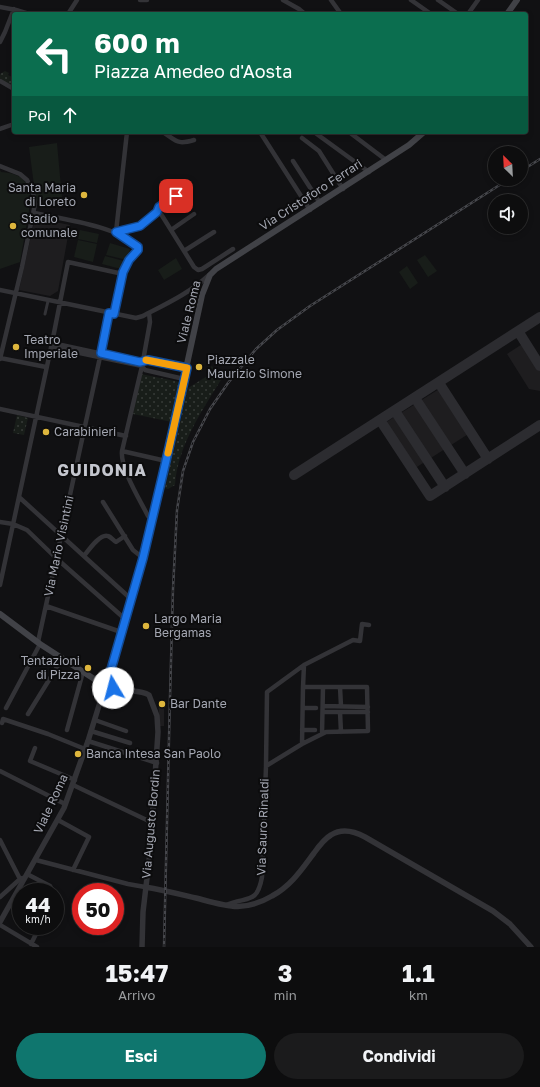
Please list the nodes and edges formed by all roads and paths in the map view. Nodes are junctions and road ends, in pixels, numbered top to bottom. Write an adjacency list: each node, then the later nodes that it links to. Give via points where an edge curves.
1 (77, 0): 15 (street)
2 (140, 0): 3 (street)
3 (147, 0)
4 (284, 0): 16 (street)
5 (331, 0): 17 (street)
6 (411, 0): 18 (street)
7 (438, 0): 10 (street)
8 (478, 0): 20 (street)
9 (517, 0): 21 (main road)
10 (444, 2): 19 (street)
11 (0, 8): 12 (street)
12 (14, 9): 13 (street); 14 (street)
13 (13, 12)
14 (23, 12)
15 (69, 12)
16 (303, 12)
17 (340, 12)
18 (428, 12)
19 (456, 12)
20 (469, 12)
21 (508, 12)
22 (12, 15): 23 (street)
23 (0, 42)
24 (0, 81): 25 (street)
25 (12, 88)
26 (12, 125): 27 (street)
27 (0, 129)
28 (127, 134): 48 (street)
29 (166, 134): 35 (street, via 178,143)
30 (261, 134): 43 (street)
31 (317, 134): 39 (street)
32 (352, 134): 36 (street)
33 (422, 134): 36 (main road, Via Cristoforo Ferrari)
34 (302, 138): 40 (street, via 320,153)
35 (194, 140)
36 (386, 160): 39 (main road, Via Cristoforo Ferrari)
37 (292, 161): 42 (street)
38 (0, 166): 45 (street, via 20,174 28,182 34,197)
39 (368, 172): 40 (main road, Via Cristoforo Ferrari)
40 (343, 188): 42 (main road, Via Cristoforo Ferrari)
41 (176, 196): 44 (street, via 159,207)
42 (320, 203): 43 (main road, Via Cristoforo Ferrari)
43 (310, 210): 53 (main road, Via Cristoforo Ferrari)
44 (157, 212): 47 (street); 48 (street, via 140,226)
45 (34, 214): 48 (street); 56 (street)
46 (194, 214): 47 (street)
47 (171, 230): 51 (street)
48 (116, 232): 52 (street, Via Mario Visintini, via 138,247)
49 (214, 232): 51 (street)
50 (232, 249): 51 (street, via 199,270)
51 (184, 251)
52 (122, 274): 59 (street, via 68,262); 62 (street, Via Mario Visintini)
53 (210, 275): 55 (street); 57 (main road, Viale Roma)
54 (0, 290): 56 (street)
55 (189, 292): 57 (street, via 197,291); 60 (street)
56 (15, 294): 58 (street); 65 (street)
57 (203, 294): 68 (main road, Viale Roma)
58 (48, 301): 59 (street); 61 (street)
59 (60, 303): 62 (street); 63 (street)
60 (149, 313): 62 (street, via 136,318); 66 (street, via 150,322)
61 (45, 314)
62 (111, 314): 64 (street, Via Mario Visintini)
63 (50, 345): 64 (street); 67 (street)
64 (100, 355): 66 (street); 72 (street, Via Mario Visintini)
65 (0, 359): 67 (street)
66 (142, 364): 68 (street, via 148,360); 69 (street, via 145,370); 73 (street)
67 (46, 367): 71 (street)
68 (187, 368): 69 (main road, Viale Roma)
69 (184, 379): 75 (main road, Viale Roma)
70 (0, 408): 71 (street)
71 (36, 416): 72 (street); 76 (street)
72 (84, 427): 73 (street); 81 (street, Via Mario Visintini)
73 (126, 436): 74 (street)
74 (122, 451): 75 (street); 78 (street, via 125,471 148,516)
75 (166, 461): 78 (main road, Viale Roma)
76 (19, 497): 80 (street); 81 (street)
77 (103, 502): 82 (street)
78 (152, 519): 85 (main road, Viale Roma)
79 (0, 522): 80 (street)
80 (13, 524): 84 (street, via 27,530); 86 (street)
81 (61, 535): 83 (street); 84 (street, Via Mario Visintini)
82 (125, 536): 83 (street, via 116,542 104,536); 85 (street, via 133,550)
83 (84, 556): 87 (street)
84 (56, 558): 88 (street, Via Mario Visintini); 90 (street)
85 (143, 558): 87 (main road, Viale Roma)
86 (0, 585)
87 (131, 599): 90 (main road, Viale Roma)
88 (46, 606): 92 (street); 93 (street, Via Mario Visintini)
89 (0, 614): 93 (main road)
90 (125, 619): 92 (main road, Viale Roma)
91 (369, 625): 95 (street, via 362,624 360,641 353,640)
92 (121, 632): 97 (main road, Viale Roma)
93 (39, 643): 94 (main road); 105 (street, Via Mario Visintini)
94 (62, 659): 96 (main road); 111 (street)
95 (304, 665): 99 (street); 127 (street, Via Sauro Rinaldi, via 267,692)
96 (83, 672): 98 (main road); 114 (street)
97 (108, 680): 98 (main road); 102 (main road, via 112,682)
98 (102, 684): 102 (main road, via 102,690)
99 (303, 687): 100 (street); 106 (street)
100 (323, 687): 101 (street); 103 (street)
101 (340, 687): 104 (street); 108 (street, via 367,687)
102 (113, 690): 112 (street, Viale Roma, via 102,698); 126 (street, Via Augusto Bordin, via 144,692 150,696 158,724)
103 (323, 706): 104 (street); 109 (street)
104 (341, 706): 108 (street)
105 (6, 708)
106 (303, 708): 107 (street); 115 (street)
107 (316, 708)
108 (368, 709): 110 (street); 119 (street, via 368,731)
109 (322, 712): 110 (street); 120 (street)
110 (340, 712): 119 (street)
111 (28, 714)
112 (95, 720): 117 (street, Viale Roma); 118 (street)
113 (2, 723): 125 (street, via 4,719)
114 (67, 730)
115 (302, 730): 116 (street); 123 (street)
116 (315, 730)
117 (91, 731): 121 (street, Viale Roma); 122 (street)
118 (126, 731)
119 (341, 732): 120 (street)
120 (322, 734): 123 (street)
121 (88, 741): 125 (street, Viale Roma); 126 (street)
122 (130, 743)
123 (302, 744): 127 (street)
124 (35, 748): 129 (street, via 30,761)
125 (85, 749): 129 (street, Viale Roma)
126 (157, 763): 132 (street, Via Augusto Bordin)
127 (266, 766): 140 (street, Via Sauro Rinaldi, via 260,887 251,898)
128 (0, 771): 130 (street)
129 (74, 782): 130 (street, Viale Roma); 132 (street)
130 (66, 804): 131 (street, Viale Roma)
131 (58, 820): 134 (street, Viale Roma); 135 (street, via 89,837)
132 (152, 823): 138 (street, Via Augusto Bordin)
133 (0, 840): 136 (street)
134 (36, 860): 135 (street); 136 (street, Viale Roma)
135 (73, 870): 138 (street)
136 (24, 877): 137 (street); 139 (street); 141 (street, Viale Roma)
137 (41, 883)
138 (145, 888): 140 (street, via 165,890); 145 (street, Via Augusto Bordin)
139 (0, 897)
140 (224, 906): 146 (street, via 251,905 272,897 291,882 324,840 336,833 350,831 366,837 493,911 510,924)
141 (0, 924): 143 (street)
142 (36, 935): 143 (street)
143 (31, 944): 144 (street)
144 (37, 947)
145 (142, 947)
146 (531, 947)

